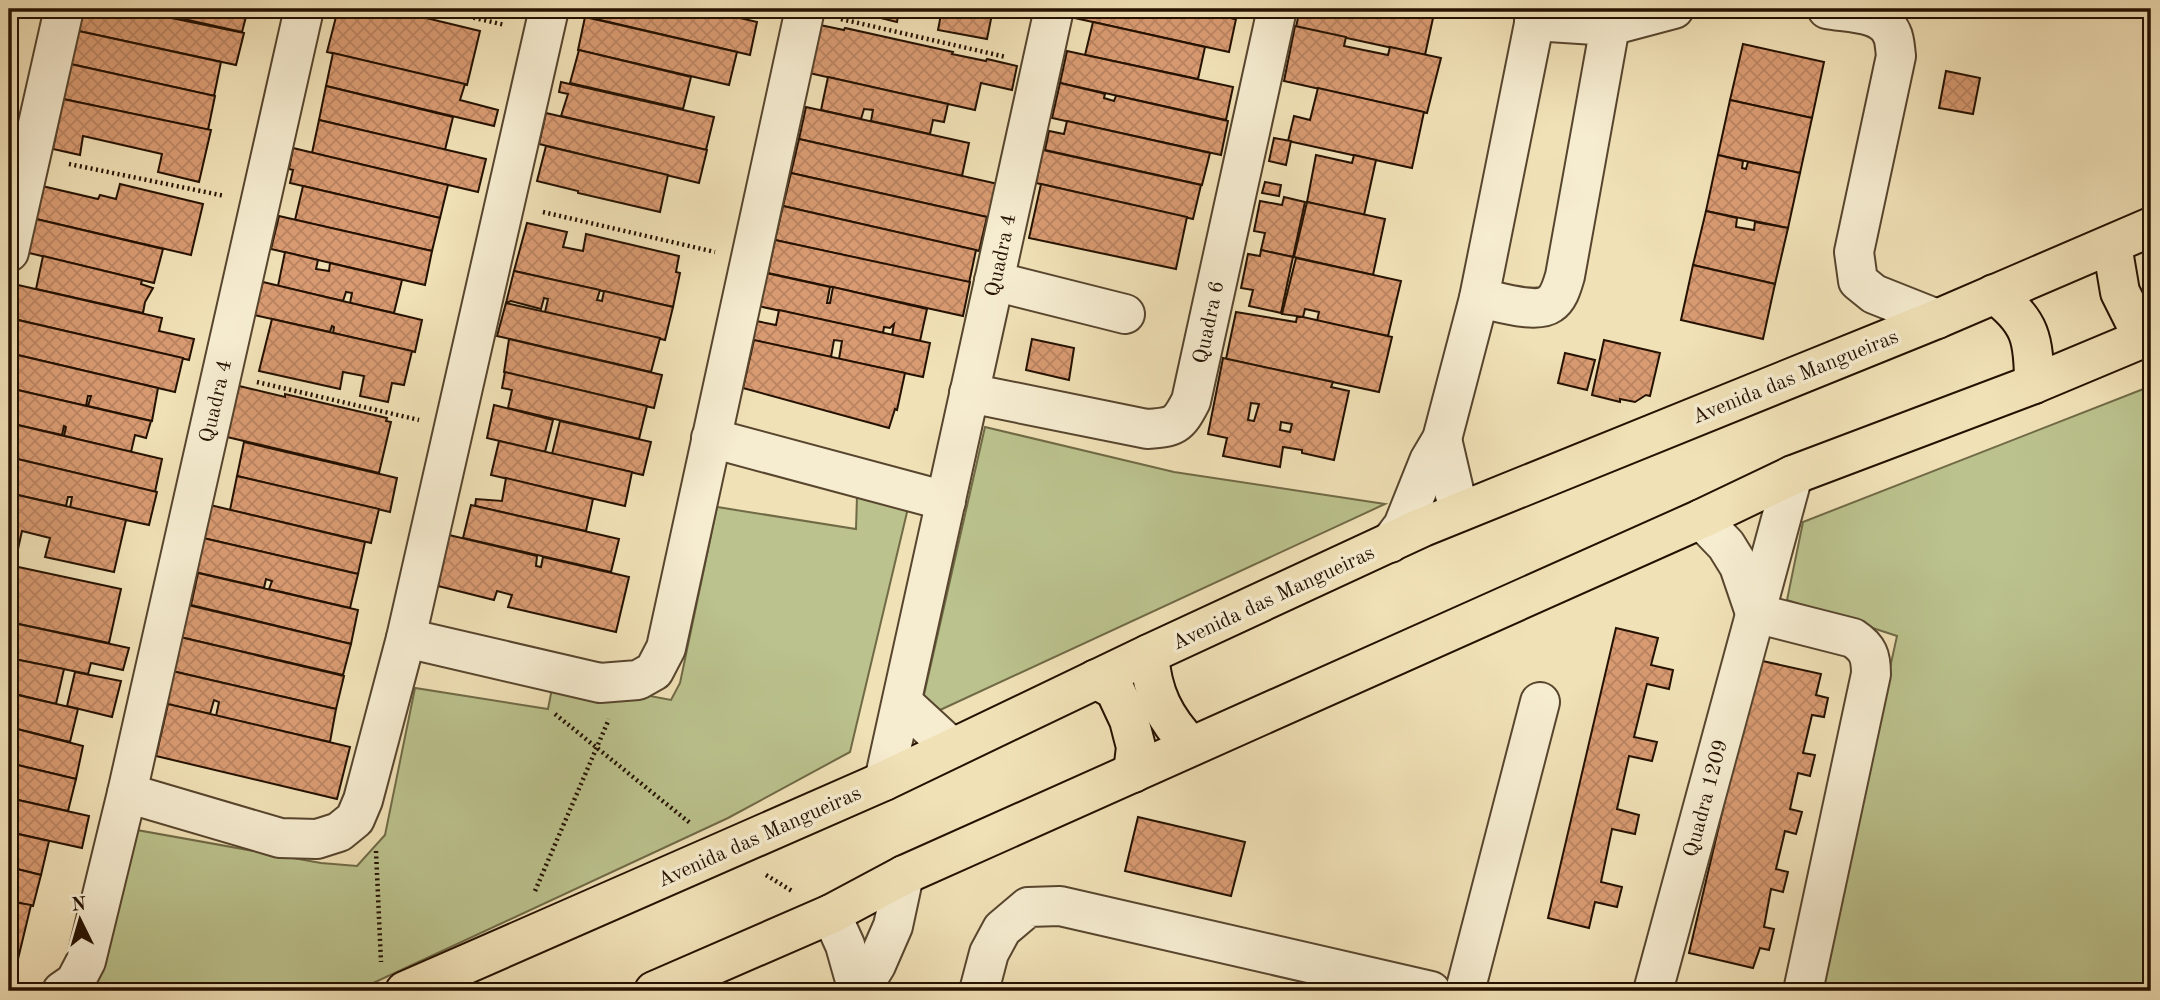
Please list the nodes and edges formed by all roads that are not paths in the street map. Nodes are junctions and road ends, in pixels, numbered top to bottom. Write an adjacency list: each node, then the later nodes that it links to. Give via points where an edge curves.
1 (64, 9): 13 (street)
2 (304, 9): 39 (street, Quadra 4)
3 (1054, 9): 14 (street, Quadra 4)
4 (1277, 9): 21 (street, Quadra 6, via 1191,401 1181,421 1171,427 1147,429)
5 (1674, 9): 10 (street)
6 (1827, 9): 18 (street, via 1876,17 1892,34 1896,56 1854,252 1858,281 1874,294)
7 (804, 10): 22 (street)
8 (1535, 15): 10 (street); 16 (street)
9 (546, 21): 30 (street)
10 (1610, 26): 16 (street, via 1558,296 1538,309)
11 (2151, 227): 12 (main road, Avenida das Mangueiras)
12 (2112, 245): 15 (main road, Avenida das Mangueiras); 19 (main road, via 2120,292)
13 (9, 252)
14 (994, 281): 17 (street); 21 (street, Quadra 4)
15 (1994, 294): 18 (main road, Avenida das Mangueiras); 20 (main road, via 2015,309 2030,333)
16 (1479, 298): 23 (street)
17 (1125, 314)
18 (1937, 319): 26 (main road, Avenida das Mangueiras)
19 (2147, 337): 20 (main road)
20 (2034, 384): 24 (main road)
21 (969, 393): 25 (street, Quadra 4)
22 (710, 438): 25 (street); 30 (street, via 666,648 654,671 638,680 600,683)
23 (1442, 439): 26 (street); 28 (street, via 1403,526)
24 (1793, 475): 27 (main road); 29 (street, Quadra 1209)
25 (946, 501): 33 (street, Quadra 4)
26 (1459, 512): 28 (main road, Avenida das Mangueiras)
27 (1701, 519): 29 (street, via 1739,566); 35 (main road)
28 (1390, 543): 31 (main road, Avenida das Mangueiras)
29 (1755, 613): 42 (street, Quadra 1209); 50 (street, via 1853,638 1866,646 1871,659)
30 (406, 638): 39 (street, via 363,800 355,820 339,832 317,839 280,838)
31 (1149, 654): 32 (main road, Avenida das Mangueiras); 35 (main road, via 1157,696 1173,727)
32 (1096, 679): 36 (main road, Avenida das Mangueiras); 37 (main road, via 1115,690 1129,720 1136,747)
33 (902, 702): 36 (street); 38 (street, Quadra 4)
34 (1540, 702): 49 (street)
35 (1191, 746): 37 (main road)
36 (952, 748): 38 (main road, Avenida das Mangueiras)
37 (1133, 773): 40 (main road)
38 (884, 781): 44 (main road, Avenida das Mangueiras)
39 (127, 793): 43 (street, Quadra 4, via 86,961 75,982)
40 (904, 875): 41 (main road); 46 (street, via 893,926)
41 (831, 914): 45 (main road); 46 (street)
42 (1664, 989)
43 (62, 991)
44 (405, 991)
45 (654, 991)
46 (859, 991)
47 (979, 991): 48 (street, via 989,953 1002,929 1028,907 1060,906)
48 (1431, 991)
49 (1465, 991)
50 (1803, 991)

